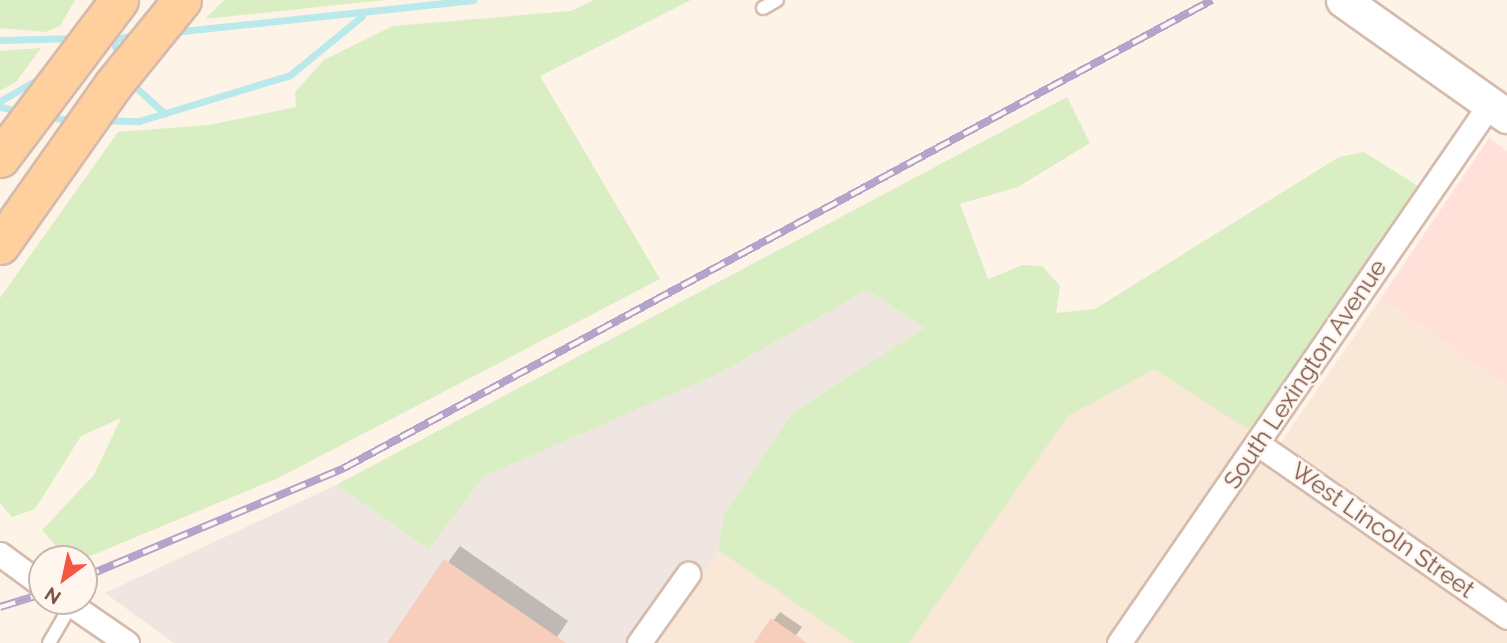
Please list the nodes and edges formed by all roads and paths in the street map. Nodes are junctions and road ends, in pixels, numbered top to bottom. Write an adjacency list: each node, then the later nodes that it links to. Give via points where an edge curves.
1 (119, 0): 7 (main road)
2 (182, 0): 8 (main road)
3 (777, 0): 5 (lane)
4 (1343, 0): 6 (street)
5 (763, 8)
6 (1498, 110): 9 (street, South Lexington Avenue)
7 (0, 158)
8 (0, 246)
9 (1258, 444): 15 (street, West Lincoln Street); 19 (street, South Lexington Avenue)
10 (0, 554): 11 (street)
11 (28, 574)
12 (688, 574): 18 (street)
13 (62, 615): 16 (lane)
14 (86, 615): 17 (street)
15 (1507, 617)
16 (49, 643)
17 (127, 643)
18 (639, 643)
19 (1119, 643)

